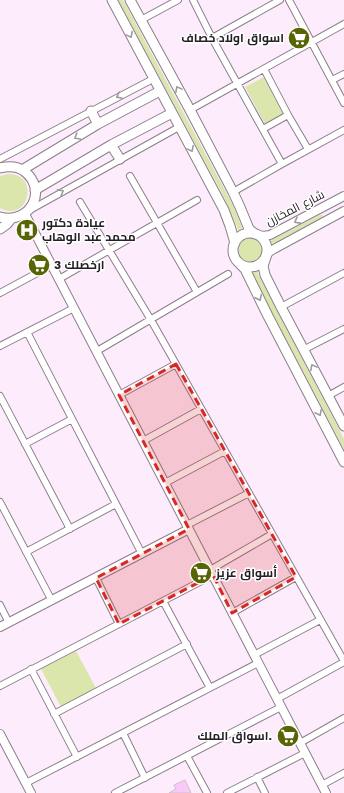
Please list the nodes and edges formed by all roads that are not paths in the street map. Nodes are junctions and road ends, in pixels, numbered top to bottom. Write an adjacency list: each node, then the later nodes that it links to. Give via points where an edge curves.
1 (112, 0): 13 (main road, one-way to 13)
2 (130, 0): 7 (main road)
3 (178, 0): 7 (street)
4 (193, 0): 9 (street)
5 (280, 0): 9 (street)
6 (290, 0): 10 (street)
7 (141, 20): 18 (main road, one-way to 7)
8 (344, 24): 10 (street)
9 (212, 38): 15 (street)
10 (312, 42): 11 (street); 14 (street)
11 (264, 69): 15 (street); 21 (street)
12 (344, 74): 14 (street)
13 (153, 78): 16 (main road); 19 (street, one-way to 19)
14 (332, 80): 17 (street)
15 (238, 83): 18 (street); 24 (street)
16 (160, 90): 20 (main road); 22 (main road)
17 (344, 103)
18 (190, 110): 35 (main road)
19 (91, 111): 22 (main road); 28 (street)
20 (172, 113): 23 (main road); 26 (main road)
21 (288, 115): 24 (street); 27 (street)
22 (98, 124): 32 (main road, one-way to 32)
23 (179, 126): 29 (street); 50 (main road, one-way to 50, via 224,210)
24 (263, 129): 30 (street)
25 (344, 130): 27 (street)
26 (111, 145): 29 (main road); 34 (main road)
27 (308, 149): 30 (street)
28 (0, 159)
29 (120, 159): 42 (street, one-way to 29)
30 (282, 164): 35 (street)
31 (3, 166): 32 (main road)
32 (22, 170): 34 (main road, via 33,182)
33 (130, 176): 47 (street)
34 (35, 190): 42 (main road, via 32,206)
35 (232, 192): 49 (main road, via 249,229)
36 (344, 196): 39 (street, شارع المخازن)
37 (196, 200): 47 (street)
38 (80, 202): 51 (street)
39 (328, 204): 40 (street, شارع المخازن); 43 (street, via 328,210)
40 (318, 209): 46 (street, via 323,213); 49 (street, شارع المخازن, one-way to 49, via 270,235)
41 (344, 211): 43 (street, شارع المخازن)
42 (26, 213): 45 (main road); 54 (street)
43 (334, 216): 46 (street, شارع المخازن)
44 (0, 217): 45 (main road)
45 (11, 219): 48 (main road)
46 (324, 222): 52 (street, شارع المخازن, via 274,248)
47 (157, 223): 51 (street); 58 (street)
48 (0, 229)
49 (255, 234): 50 (main road, via 243,235); 52 (main road, via 264,241)
50 (235, 243): 53 (main road, via 233,255)
51 (109, 250): 57 (street); 62 (street)
52 (266, 257): 53 (main road, via 257,266 246,267); 60 (main road, via 263,270)
53 (240, 264): 79 (main road, one-way to 79, via 245,269)
54 (52, 265): 57 (street); 59 (street)
55 (228, 274): 58 (street)
56 (344, 274): 60 (street)
57 (59, 279): 61 (street)
58 (197, 292): 62 (street)
59 (0, 293)
60 (281, 307): 66 (main road)
61 (74, 308): 64 (street); 67 (street)
62 (151, 320): 67 (street); 68 (street)
63 (344, 329): 66 (street)
64 (27, 332): 65 (street); 74 (street)
65 (0, 346)
66 (303, 350): 71 (main road, one-way to 66)
67 (97, 352): 70 (street)
68 (176, 364): 70 (street); 73 (street)
69 (344, 387): 71 (street)
70 (119, 395): 76 (street)
71 (328, 396): 75 (main road)
72 (0, 397): 77 (street)
73 (201, 409): 76 (street); 78 (street)
74 (72, 419): 77 (street); 82 (street)
75 (344, 426)
76 (143, 441): 80 (street)
77 (25, 444): 85 (street)
78 (225, 451): 80 (street); 81 (street)
79 (344, 462)
80 (165, 483): 84 (street)
81 (249, 493): 84 (street); 86 (street)
82 (116, 504): 85 (street); 88 (street)
83 (1, 505): 87 (street)
84 (188, 527): 88 (street); 89 (street)
85 (70, 529): 87 (street)
86 (272, 534): 89 (street); 90 (street)
87 (26, 552): 92 (street)
88 (142, 554): 91 (street)
89 (211, 572): 93 (street); 95 (street)
90 (296, 577): 95 (street); 96 (street)
91 (96, 578): 92 (street); 98 (street)
92 (52, 601): 97 (street)
93 (163, 601): 98 (street); 100 (street)
94 (0, 605): 97 (street)
95 (232, 613): 101 (street)
96 (320, 620): 101 (street); 102 (street)
97 (9, 623): 99 (street)
98 (119, 624): 103 (street)
99 (0, 627)
100 (186, 644): 105 (street); 108 (street)
101 (256, 659): 105 (street); 106 (street)
102 (344, 662): 106 (street)
103 (31, 669): 104 (street); 108 (street)
104 (0, 686)
105 (210, 688): 110 (street)
106 (277, 699): 107 (street)
107 (281, 707): 112 (street); 114 (street)
108 (54, 714): 115 (street)
109 (344, 718): 112 (street)
110 (123, 733): 115 (street); 117 (street)
111 (0, 734): 119 (street)
112 (300, 743): 113 (street)
113 (305, 753): 118 (street); 120 (street)
114 (187, 756): 117 (street); 123 (street)
115 (77, 757): 119 (street)
116 (344, 773): 120 (street)
117 (145, 778): 122 (street)
118 (257, 778): 124 (street); 125 (street)
119 (26, 784): 121 (street)
120 (324, 789)
121 (31, 793)
122 (115, 793)
123 (207, 793)
124 (227, 793)
125 (265, 793)

